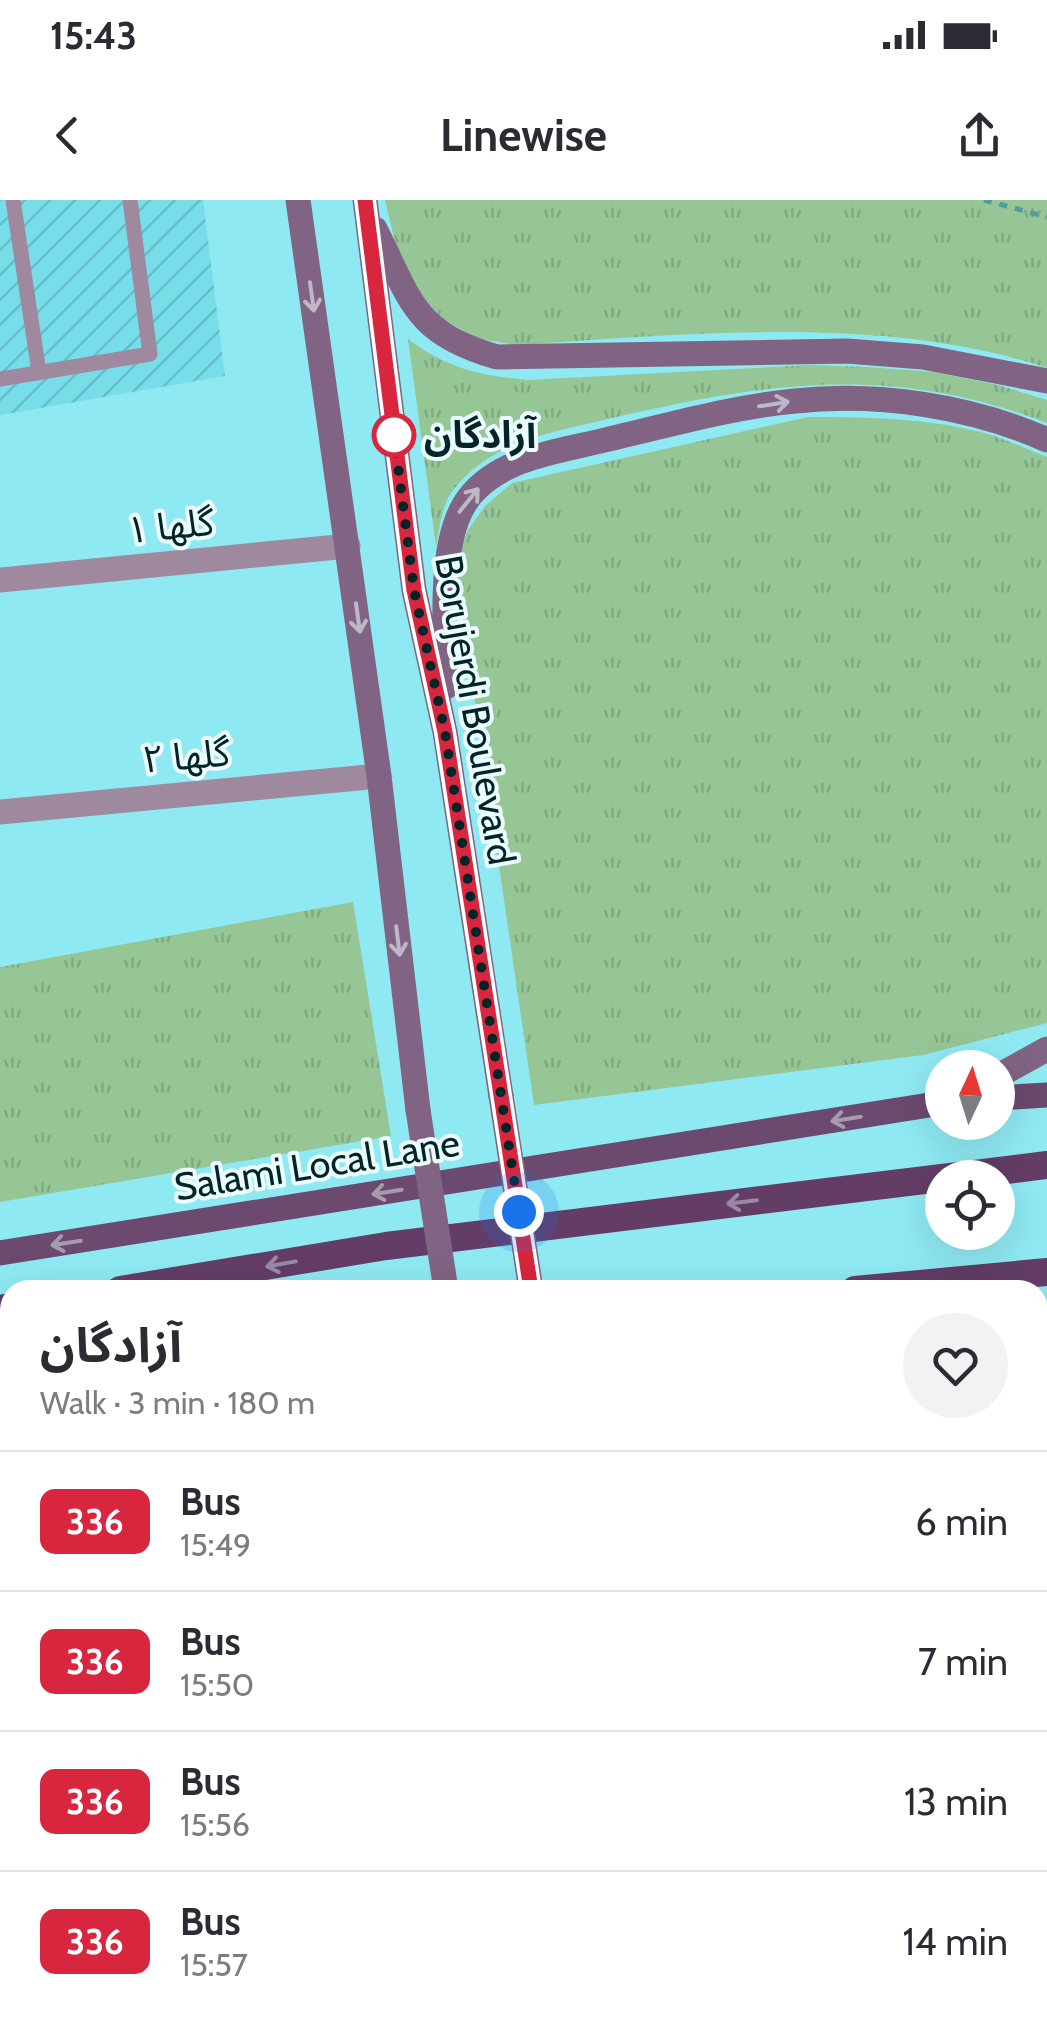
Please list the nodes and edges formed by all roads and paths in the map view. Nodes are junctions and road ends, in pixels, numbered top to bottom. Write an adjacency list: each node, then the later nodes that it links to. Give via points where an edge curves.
1 (14, 200): 7 (lane)
2 (130, 200): 7 (lane, via 150,354)
3 (298, 200): 11 (main road, one-way to 11)
4 (984, 200): 6 (path)
5 (366, 207): 9 (main road, via 417,312 438,334 497,357 847,351 923,357); 13 (main road, Borujerdi Boulevard, via 414,590)
6 (1047, 217)
7 (38, 372): 8 (lane)
8 (0, 379)
9 (1047, 381)
10 (1047, 440): 13 (main road, one-way to 10, via 448,549 454,519 496,473 531,458 797,400 877,400 961,411)
11 (348, 546): 12 (street, گلها ۱); 14 (main road, one-way to 14)
12 (0, 580)
13 (445, 732): 26 (main road, Borujerdi Boulevard, bridge)
14 (379, 776): 15 (street, گلها ۲); 25 (main road, one-way to 25, bridge)
15 (0, 812)
16 (1047, 1049): 17 (main road)
17 (1015, 1067)
18 (1047, 1095): 19 (main road)
19 (1015, 1097)
20 (925, 1106): 22 (main road, Salami Local Lane, one-way to 22)
21 (1047, 1165): 24 (highway, one-way to 24, via 386,1246)
22 (0, 1253)
23 (1047, 1272): 27 (highway)
24 (180, 1280)
25 (444, 1280)
26 (529, 1280)
27 (962, 1280)

